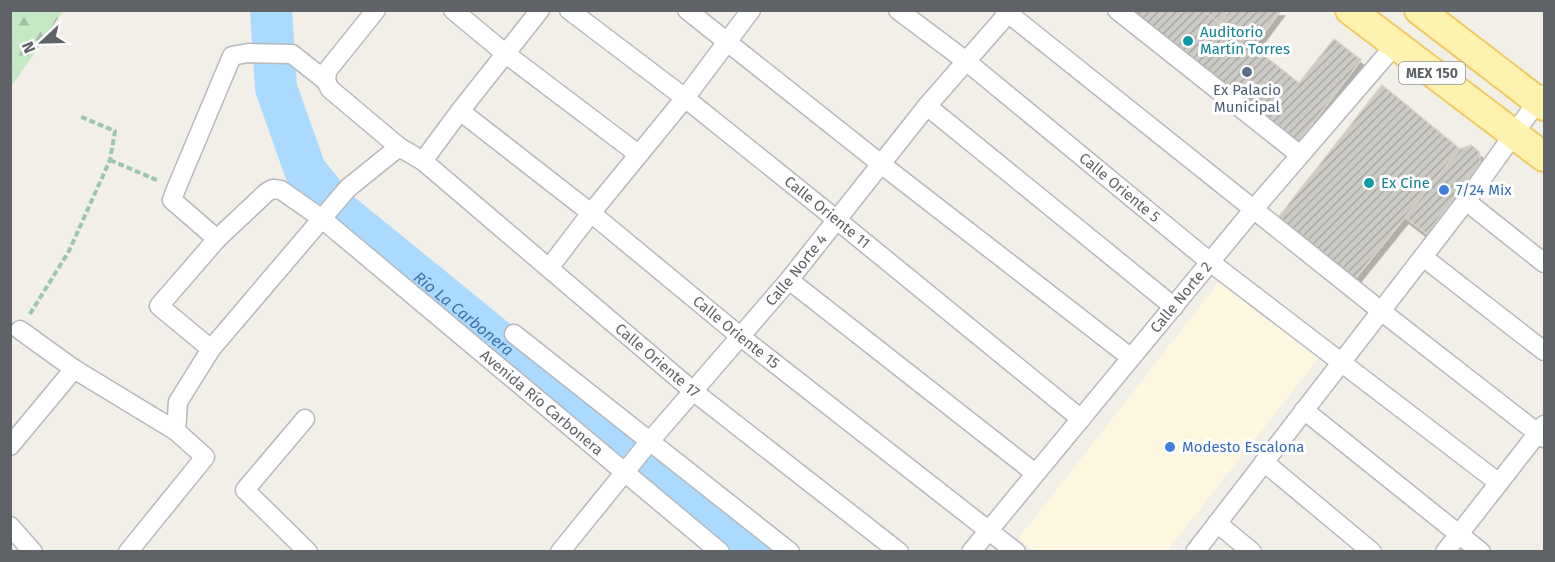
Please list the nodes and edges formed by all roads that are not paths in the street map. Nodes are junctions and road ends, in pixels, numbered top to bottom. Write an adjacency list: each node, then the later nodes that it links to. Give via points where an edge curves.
1 (376, 10): 16 (street, via 327,70)
2 (453, 10): 14 (street)
3 (540, 10): 14 (street)
4 (569, 10): 17 (street, Calle Oriente 11)
5 (687, 10): 12 (street)
6 (751, 10): 12 (street)
7 (898, 10): 15 (street, Calle Oriente 5)
8 (1117, 10): 24 (street)
9 (1350, 10): 13 (main road, MEX 150)
10 (1419, 10): 18 (main road, MEX 150)
11 (1008, 12): 15 (street, Calle Norte 4); 29 (street)
12 (726, 42): 17 (street); 27 (street)
13 (1395, 45): 21 (main road, MEX 150); 24 (street, Calle Norte 2)
14 (506, 54): 20 (street); 23 (street)
15 (966, 61): 19 (street, Calle Norte 4); 35 (street, Calle Oriente 5)
16 (326, 81): 22 (street, via 330,89); 33 (street, via 292,54 232,56 172,200)
17 (685, 98): 23 (street); 32 (street, Calle Oriente 11)
18 (1542, 100): 21 (street)
19 (927, 106): 27 (street, Calle Norte 4); 39 (street)
20 (460, 111): 26 (street); 30 (street, Calle Oriente 15)
21 (1515, 134): 25 (main road, MEX 150); 28 (street)
22 (399, 147): 26 (street, Calle Oriente 17); 31 (street, via 348,188)
23 (638, 154): 30 (street)
24 (1300, 155): 29 (street, Calle Norte 2)
25 (1545, 157)
26 (423, 161): 37 (street, Calle Oriente 17)
27 (881, 164): 32 (street, Calle Norte 4); 46 (street)
28 (1466, 201): 34 (street); 36 (street)
29 (1252, 210): 35 (street, Calle Norte 2); 40 (street)
30 (591, 213): 37 (street); 43 (street, Calle Oriente 15)
31 (321, 218): 33 (street, Avenida Río Carbonera, via 276,188); 44 (street); 58 (street, Avenida Río Carbonera)
32 (837, 220): 38 (street, Calle Norte 4); 52 (street, Calle Oriente 11)
33 (217, 239): 44 (street, via 159,306)
34 (1423, 257): 40 (street); 45 (street)
35 (1210, 262): 39 (street, Calle Norte 2); 47 (street, Calle Oriente 5)
36 (1545, 263)
37 (549, 268): 49 (street, Calle Oriente 17)
38 (789, 280): 43 (street, Calle Norte 4); 59 (street)
39 (1173, 307): 46 (street, Calle Norte 2)
40 (1381, 311): 47 (street); 54 (street)
41 (20, 330): 48 (street)
42 (514, 333): 55 (street)
43 (741, 337): 49 (street, Calle Norte 4); 63 (street, Calle Oriente 15)
44 (211, 349): 53 (street, via 178,402)
45 (1545, 351)
46 (1130, 357): 52 (street, Calle Norte 2)
47 (1342, 362): 50 (street); 60 (street, Calle Oriente 5)
48 (74, 369): 53 (street); 56 (street)
49 (693, 391): 55 (street, Calle Norte 4); 71 (street, Calle Oriente 17)
50 (1304, 410): 57 (street); 64 (street)
51 (305, 419): 67 (street, via 245,490)
52 (1080, 419): 59 (street, Calle Norte 2)
53 (176, 431): 66 (street, via 206,457)
54 (1542, 432): 60 (street)
55 (650, 441): 58 (street, Calle Norte 4); 70 (street)
56 (10, 446)
57 (1264, 462): 61 (street); 76 (street)
58 (625, 472): 68 (street, Calle Norte 4); 69 (street, Avenida Río Carbonera)
59 (1035, 473): 63 (street, Calle Norte 2)
60 (1499, 483): 64 (street)
61 (1217, 523): 74 (street); 75 (street)
62 (10, 526): 65 (street)
63 (989, 530): 72 (street, Calle Norte 2); 73 (street, Calle Oriente 15)
64 (1459, 534): 77 (street); 78 (street)
65 (33, 552)
66 (128, 552)
67 (308, 552)
68 (560, 552)
69 (720, 552)
70 (790, 552)
71 (898, 552)
72 (971, 552)
73 (1016, 552)
74 (1195, 552)
75 (1252, 552)
76 (1372, 552)
77 (1445, 552)
78 (1481, 552)

